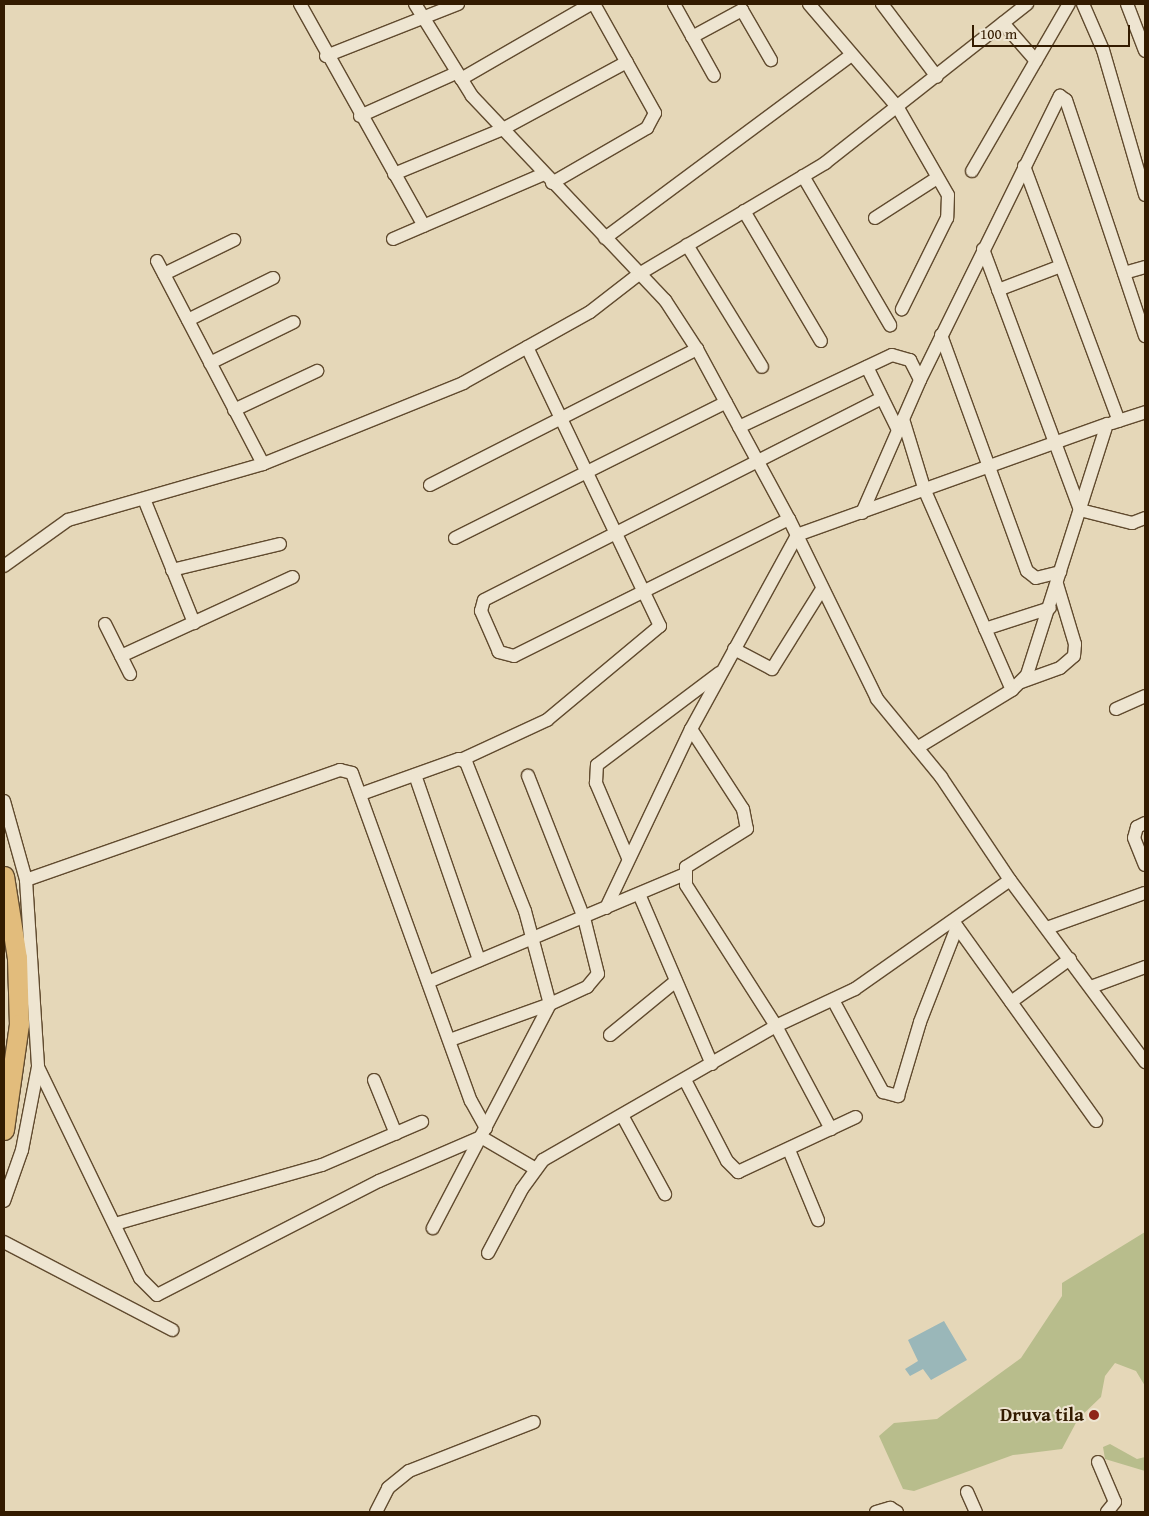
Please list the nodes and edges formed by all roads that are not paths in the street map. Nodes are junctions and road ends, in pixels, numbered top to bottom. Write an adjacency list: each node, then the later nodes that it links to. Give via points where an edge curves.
1 (300, 4): 20 (street)
2 (416, 4): 14 (street)
3 (458, 4): 14 (street)
4 (593, 4): 23 (street); 24 (street)
5 (674, 4): 17 (street)
6 (809, 4): 19 (street)
7 (1027, 4): 13 (street)
8 (1068, 4): 22 (street)
9 (1083, 4): 36 (street, via 1104,50)
10 (1127, 4): 16 (street)
11 (886, 5): 26 (street)
12 (744, 7): 17 (street); 21 (street)
13 (1014, 8): 15 (street)
14 (422, 18): 20 (street); 24 (street)
15 (1003, 23): 22 (street); 26 (street)
16 (1142, 33): 18 (street)
17 (692, 37): 25 (street)
18 (1145, 51)
19 (851, 54): 27 (street); 40 (street)
20 (326, 56): 28 (street)
21 (771, 60)
22 (1036, 61): 31 (street)
23 (628, 62): 29 (street); 34 (street, via 652,105 652,122)
24 (458, 76): 28 (street); 29 (street)
25 (714, 76)
26 (937, 78): 27 (street)
27 (898, 108): 33 (street); 35 (street)
28 (360, 116): 32 (street)
29 (501, 130): 32 (street); 34 (street)
30 (1024, 166): 44 (street); 46 (street); 50 (street, via 1054,101 1064,97)
31 (972, 171)
32 (394, 174): 39 (street)
33 (803, 176): 37 (street); 56 (street)
34 (548, 178): 39 (street); 40 (street)
35 (937, 178): 38 (street); 53 (street, via 948,195 950,210)
36 (1145, 194)
37 (744, 211): 43 (street); 59 (street)
38 (874, 218)
39 (424, 226): 41 (street)
40 (605, 238): 49 (street)
41 (393, 239)
42 (234, 240): 48 (street)
43 (687, 245): 49 (street); 63 (street)
44 (983, 248): 52 (street); 57 (street)
45 (157, 261): 48 (street)
46 (1061, 266): 52 (street); 72 (street)
47 (1145, 267): 50 (street)
48 (164, 274): 54 (street)
49 (639, 274): 60 (street, via 590,312); 61 (street, via 665,300)
50 (1124, 274): 58 (street)
51 (273, 278): 54 (street)
52 (998, 290): 75 (street)
53 (902, 309)
54 (188, 320): 62 (street)
55 (294, 322): 62 (street)
56 (890, 325)
57 (941, 334): 66 (street); 78 (street)
58 (1145, 336)
59 (821, 341)
60 (527, 347): 71 (street); 77 (street, via 463,382)
61 (697, 349): 68 (street); 71 (street)
62 (210, 363): 69 (street)
63 (762, 367)
64 (867, 367): 66 (street, via 898,353 910,360); 67 (street); 74 (street)
65 (317, 371): 69 (street)
66 (920, 380): 73 (street)
67 (882, 398): 73 (street); 76 (street)
68 (726, 402): 74 (street); 79 (street)
69 (234, 410): 77 (street)
70 (1145, 412): 72 (street)
71 (562, 418): 79 (street); 80 (street)
72 (1113, 423): 75 (street); 83 (street)
73 (901, 425): 81 (street); 84 (street)
74 (740, 427): 76 (street)
75 (1054, 444): 78 (street); 83 (street)
76 (757, 460): 86 (street); 87 (street)
77 (263, 464): 82 (street)
78 (988, 468): 81 (street); 94 (street, via 1027,571 1036,578)
79 (588, 471): 87 (street); 89 (street)
80 (430, 485)
81 (926, 491): 84 (street); 100 (street)
82 (144, 499): 91 (street, via 68,520); 92 (street)
83 (1080, 510): 85 (street, via 1138,523); 94 (street)
84 (862, 513): 88 (street)
85 (1145, 518)
86 (789, 519): 88 (street); 96 (street)
87 (617, 532): 96 (street); 96 (street, via 484,600 481,611 500,652 514,656)
88 (797, 534): 95 (street); 101 (street)
89 (455, 538)
90 (280, 544): 92 (street)
91 (4, 566)
92 (172, 570): 98 (street)
93 (293, 577): 98 (street)
94 (1058, 578): 97 (street); 105 (street, via 1075,644 1074,656 1060,668)
95 (822, 589): 101 (street, via 772,669); 109 (street, via 877,699)
96 (646, 592): 110 (street, via 660,621 653,636 547,720)
97 (1050, 608): 100 (street); 105 (street)
98 (194, 622): 102 (street)
99 (105, 624): 102 (street)
100 (985, 628): 105 (street)
101 (734, 650): 103 (street)
102 (121, 656): 104 (street)
103 (722, 670): 108 (street); 116 (street, via 597,766 596,783)
104 (130, 674)
105 (1017, 686): 109 (street)
106 (1145, 696): 107 (street)
107 (1116, 709)
108 (691, 729): 116 (street); 118 (street, via 743,809 747,829 694,861)
109 (917, 748): 121 (street)
110 (463, 759): 111 (street); 128 (street, via 512,877)
111 (415, 775): 113 (street); 130 (street)
112 (528, 776): 125 (street)
113 (361, 794): 120 (street, via 352,773 340,770); 133 (street)
114 (4, 801): 120 (street)
115 (1145, 823): 117 (street, via 1137,827 1134,838)
116 (628, 858): 124 (street)
117 (1145, 865)
118 (683, 875): 123 (street); 138 (street)
119 (4, 876): 151 (highway, via 17,958 19,1024)
120 (26, 880): 143 (street)
121 (1010, 880): 126 (street); 127 (street)
122 (1145, 893): 127 (street)
123 (639, 894): 124 (street); 132 (street)
124 (606, 908): 125 (street)
125 (584, 918): 128 (street); 137 (street, via 598,974 587,987)
126 (955, 924): 135 (street); 135 (street, via 898,1096 883,1092); 136 (street)
127 (1047, 928): 129 (street)
128 (532, 938): 130 (street); 137 (street)
129 (1070, 959): 134 (street); 136 (street)
130 (479, 960): 133 (street)
131 (1145, 967): 134 (street)
132 (676, 981): 139 (street); 142 (street)
133 (428, 982): 140 (street)
134 (1091, 987): 141 (street)
135 (833, 1000): 138 (street)
136 (1011, 1002): 148 (street)
137 (550, 1004): 140 (street); 152 (street)
138 (776, 1026): 142 (street); 150 (street)
139 (610, 1035)
140 (450, 1040): 152 (street)
141 (1145, 1062)
142 (712, 1064): 145 (street)
143 (38, 1067): 157 (street, via 22,1150); 159 (street)
144 (374, 1080): 153 (street)
145 (685, 1080): 146 (street); 154 (street, via 734,1170 743,1172)
146 (623, 1117): 155 (street); 156 (street)
147 (856, 1117): 150 (street)
148 (1096, 1120)
149 (422, 1122): 153 (street)
150 (831, 1129): 154 (street)
151 (4, 1130)
152 (484, 1132): 155 (street); 159 (street, via 346,1197 167,1293 148,1291); 160 (street)
153 (396, 1134): 159 (street, via 301,1172)
154 (789, 1150): 158 (street)
155 (534, 1168): 162 (street)
156 (665, 1194)
157 (4, 1201)
158 (818, 1220)
159 (115, 1224)
160 (433, 1228)
161 (4, 1242): 163 (street)
162 (488, 1253)
163 (172, 1330)
164 (534, 1422): 167 (street, via 409,1471 388,1488)
165 (1098, 1462): 171 (street, via 1115,1502)
166 (967, 1492): 170 (street)
167 (376, 1512)
168 (876, 1512): 169 (street, via 890,1508)
169 (897, 1512)
170 (976, 1512)
171 (1107, 1512)

